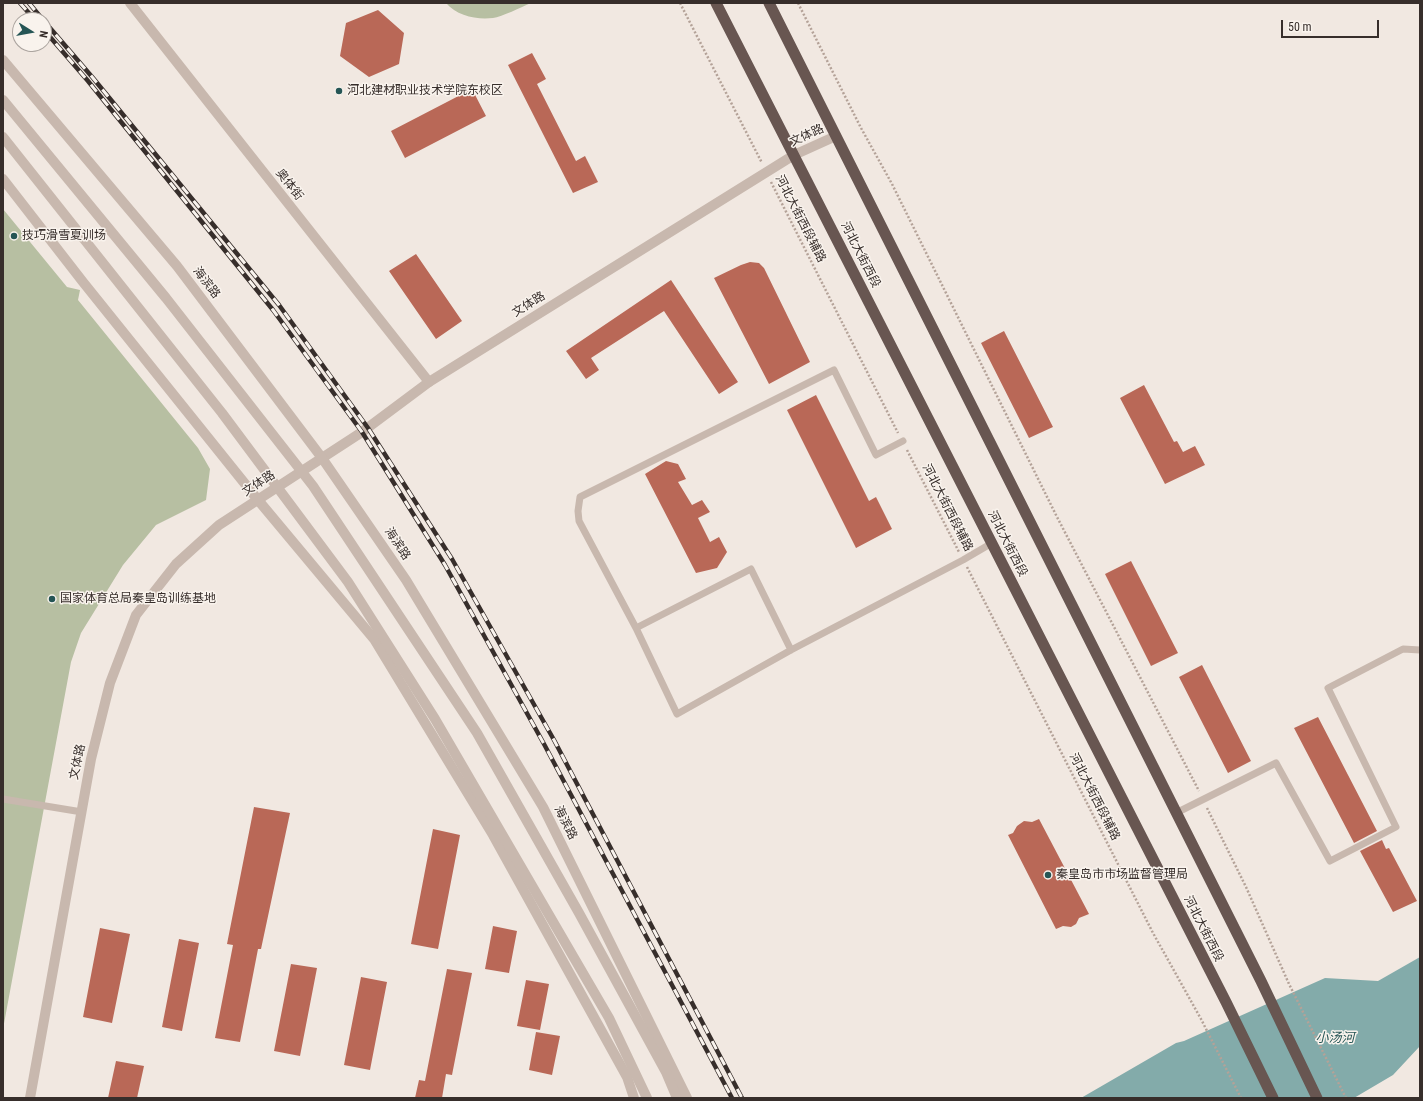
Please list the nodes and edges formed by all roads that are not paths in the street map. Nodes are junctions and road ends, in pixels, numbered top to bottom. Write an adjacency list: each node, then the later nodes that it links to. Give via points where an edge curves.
1 (130, 3): 10 (street, 奥体街)
2 (716, 3): 8 (highway, 河北大街西段)
3 (769, 3): 6 (highway)
4 (3, 60): 12 (street, 海滨路, via 177,266)
5 (3, 100): 24 (street, bridge, via 166,298 318,492 477,733 666,1072)
6 (836, 136): 8 (street, 文体路); 20 (highway)
7 (3, 137): 23 (street, bridge, via 222,413 348,582 435,719 609,1018)
8 (794, 155): 10 (street, 文体路); 14 (highway, 河北大街西段)
9 (3, 179): 13 (street)
10 (429, 382): 12 (street, 文体路)
11 (903, 441): 15 (lane, via 876,455 834,370 580,497 579,521)
12 (322, 458): 13 (street, 文体路); 25 (street, 海滨路, via 406,580 543,807)
13 (258, 500): 19 (street, 文体路, via 219,525 176,564 136,615 110,683 91,759); 22 (street, via 374,638 493,835 627,1077)
14 (992, 543): 16 (lane); 26 (highway, 河北大街西段, via 1226,1002)
15 (636, 628): 16 (lane, via 751,569); 16 (lane, via 677,714)
16 (791, 650)
17 (1420, 650): 20 (lane, via 1403,648 1328,688 1396,827 1330,861 1276,763)
18 (3, 799): 19 (lane)
19 (82, 812): 21 (street, 文体路)
20 (1176, 813): 27 (highway)
21 (30, 1098)
22 (634, 1098)
23 (647, 1098)
24 (676, 1098)
25 (687, 1098)
26 (1272, 1098)
27 (1317, 1098)

